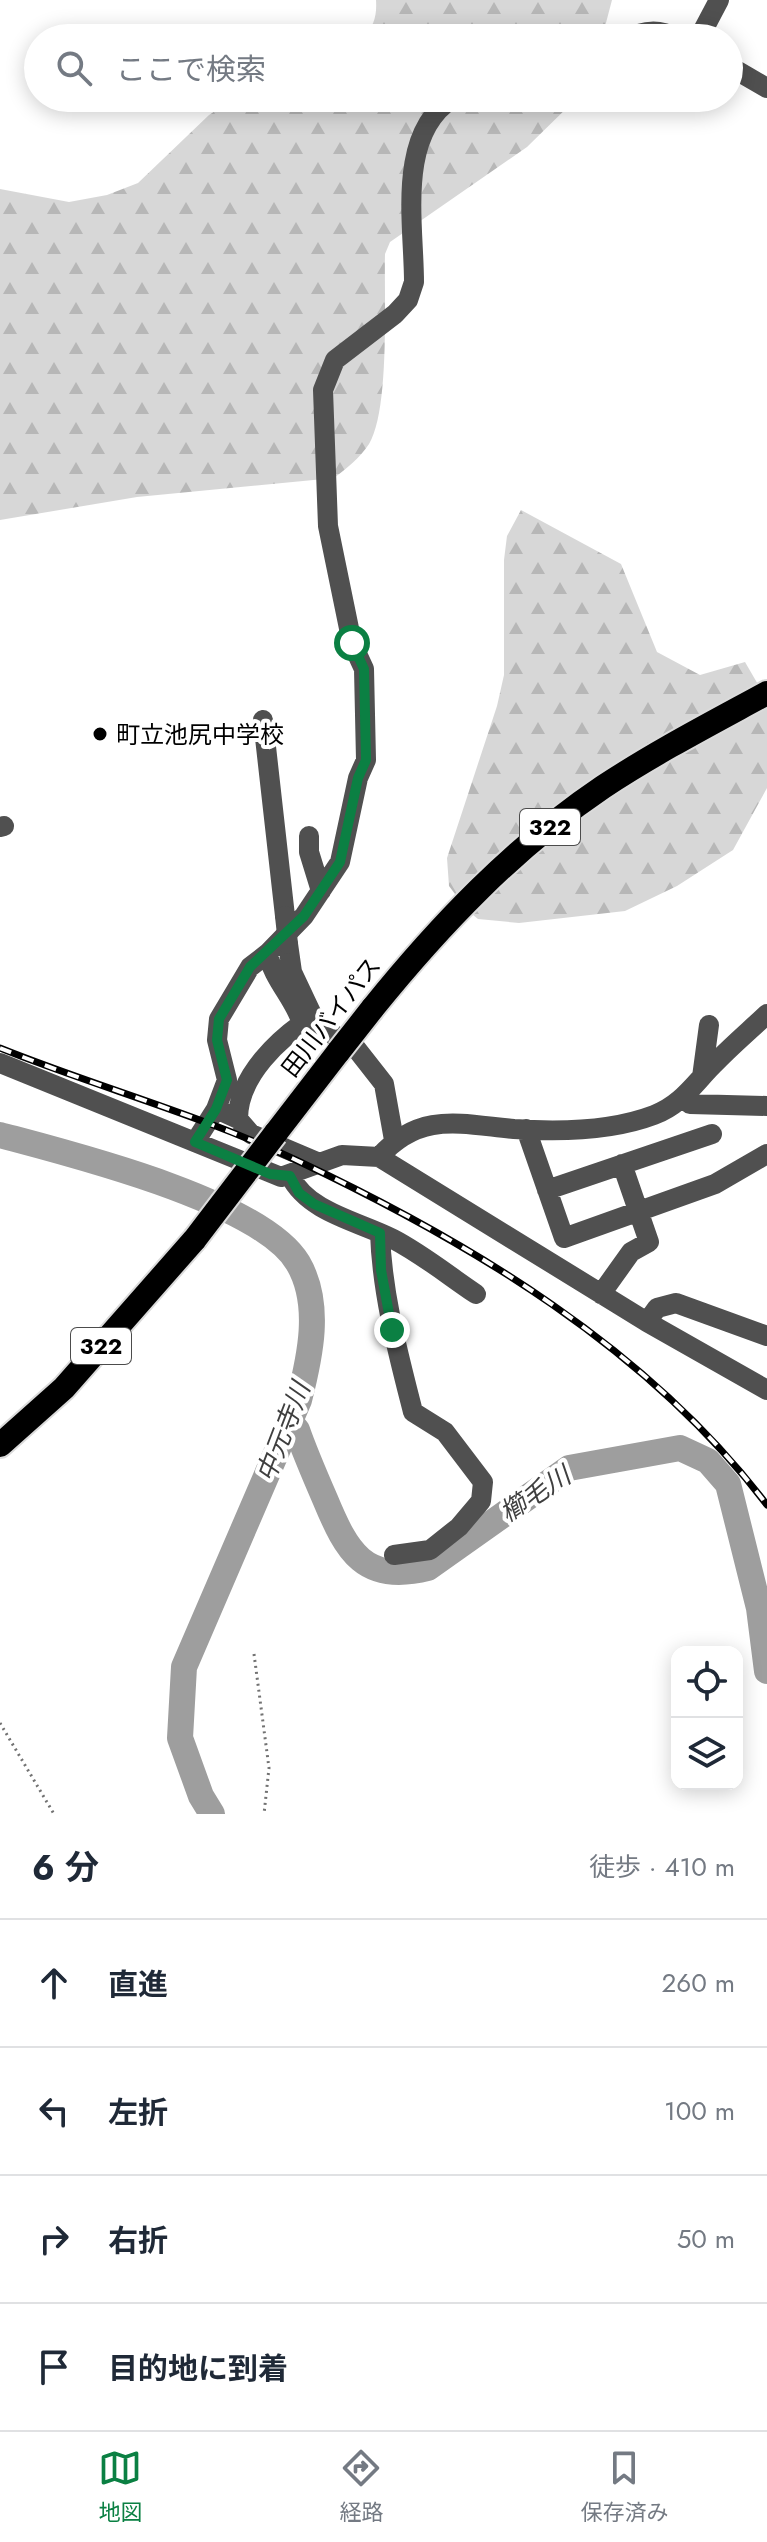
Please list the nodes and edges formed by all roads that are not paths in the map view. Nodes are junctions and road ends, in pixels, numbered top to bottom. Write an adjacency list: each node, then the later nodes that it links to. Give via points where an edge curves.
1 (719, 0): 2 (street)
2 (706, 24)
3 (743, 74): 4 (street)
4 (767, 88)
5 (437, 112): 9 (street, via 413,161 414,282 408,300 335,360 323,390 328,526 352,643 364,669 366,760 340,862)
6 (767, 693): 37 (highway, 田川バイパス / 322, bridge, via 642,763 541,833 426,943 195,1239 64,1388)
7 (263, 720): 12 (street, bridge, via 292,972)
8 (309, 836): 9 (street)
9 (321, 891): 10 (street)
10 (268, 953): 12 (street, via 269,963); 17 (street, via 250,967 219,1019 217,1040 227,1080)
11 (767, 1014): 15 (street)
12 (308, 1019): 18 (street, via 268,1053 248,1082); 20 (street, via 355,1047 376,1070 384,1084)
13 (709, 1025): 15 (street)
14 (0, 1063): 21 (street)
15 (694, 1091): 16 (street); 19 (street, via 655,1115 623,1124); 25 (street, via 703,1137)
16 (767, 1106)
17 (216, 1109): 18 (street); 21 (street)
18 (238, 1119): 24 (street, via 251,1134)
19 (526, 1129): 20 (street, via 449,1120); 27 (street)
20 (394, 1140): 23 (street)
21 (195, 1142): 26 (street, via 270,1174)
22 (767, 1154): 28 (street, via 715,1184)
23 (379, 1157): 24 (street, via 342,1155); 31 (street)
24 (317, 1162): 26 (street)
25 (622, 1164): 27 (street); 28 (street)
26 (290, 1176): 29 (street, via 299,1193 314,1204)
27 (547, 1190): 30 (street)
28 (640, 1213): 30 (street); 33 (street, via 649,1242 631,1252)
29 (380, 1233): 32 (street); 38 (street, via 392,1330 413,1412 445,1432 483,1482 481,1501 449,1535 430,1550)
30 (564, 1238): 31 (street)
31 (569, 1274): 33 (street)
32 (476, 1294)
33 (601, 1294): 34 (street)
34 (647, 1322): 35 (street, via 657,1308 676,1303); 36 (street)
35 (767, 1336)
36 (767, 1390)
37 (0, 1445)
38 (394, 1555)

